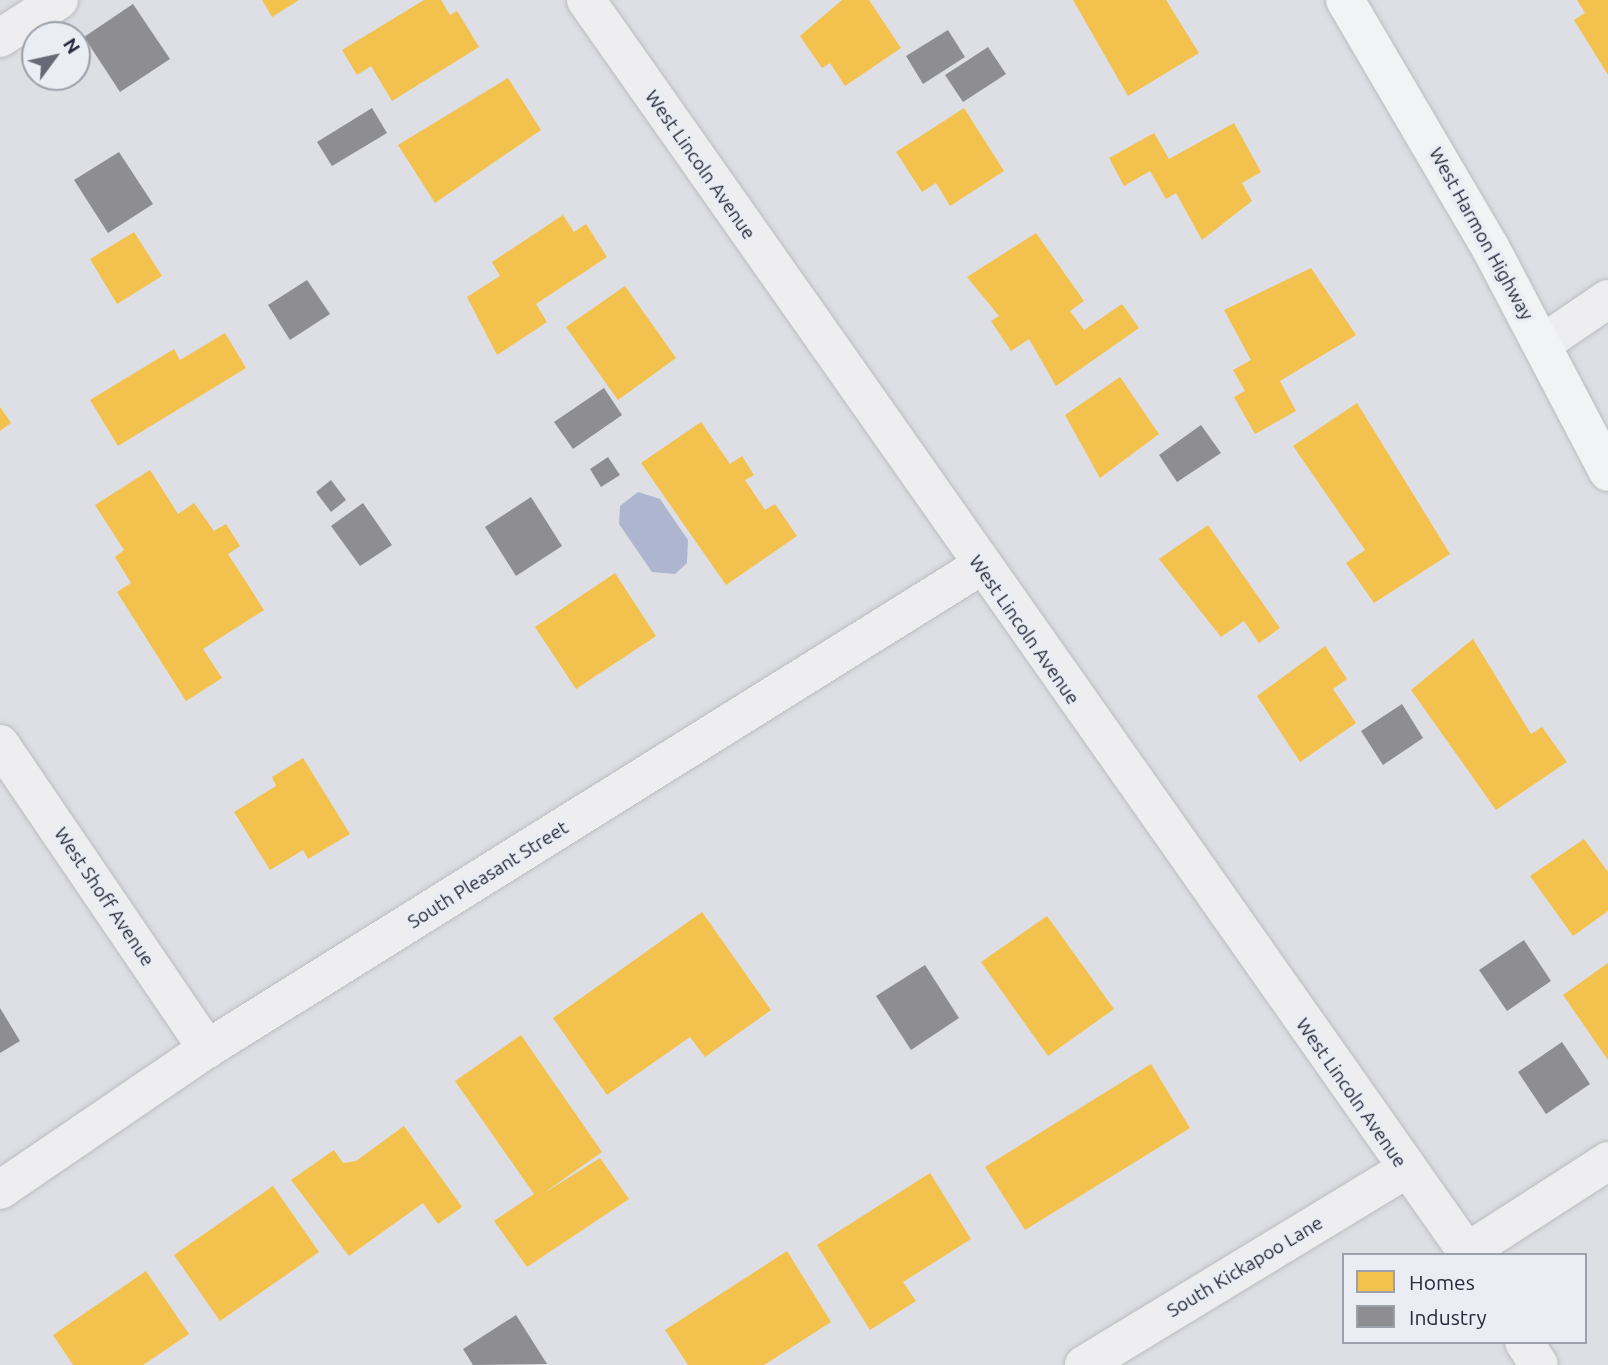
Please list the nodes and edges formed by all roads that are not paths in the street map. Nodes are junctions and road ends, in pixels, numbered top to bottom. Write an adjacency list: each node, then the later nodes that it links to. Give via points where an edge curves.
1 (59, 0): 4 (street)
2 (586, 0): 8 (street, West Lincoln Avenue)
3 (1345, 0): 6 (main road, West Harmon Highway)
4 (0, 38)
5 (1608, 299): 6 (street)
6 (1542, 344): 7 (main road, West Harmon Highway)
7 (1608, 472)
8 (979, 566): 10 (street, South Pleasant Street); 12 (street, West Lincoln Avenue)
9 (0, 744): 10 (street, West Shoff Avenue)
10 (207, 1049): 13 (street, South Pleasant Street)
11 (1608, 1161): 15 (street)
12 (1405, 1170): 14 (street, West Lincoln Avenue); 17 (street, South Kickapoo Lane)
13 (0, 1189)
14 (1467, 1253)
15 (1470, 1253)
16 (1525, 1344): 18 (street)
17 (1084, 1365)
18 (1539, 1365)

